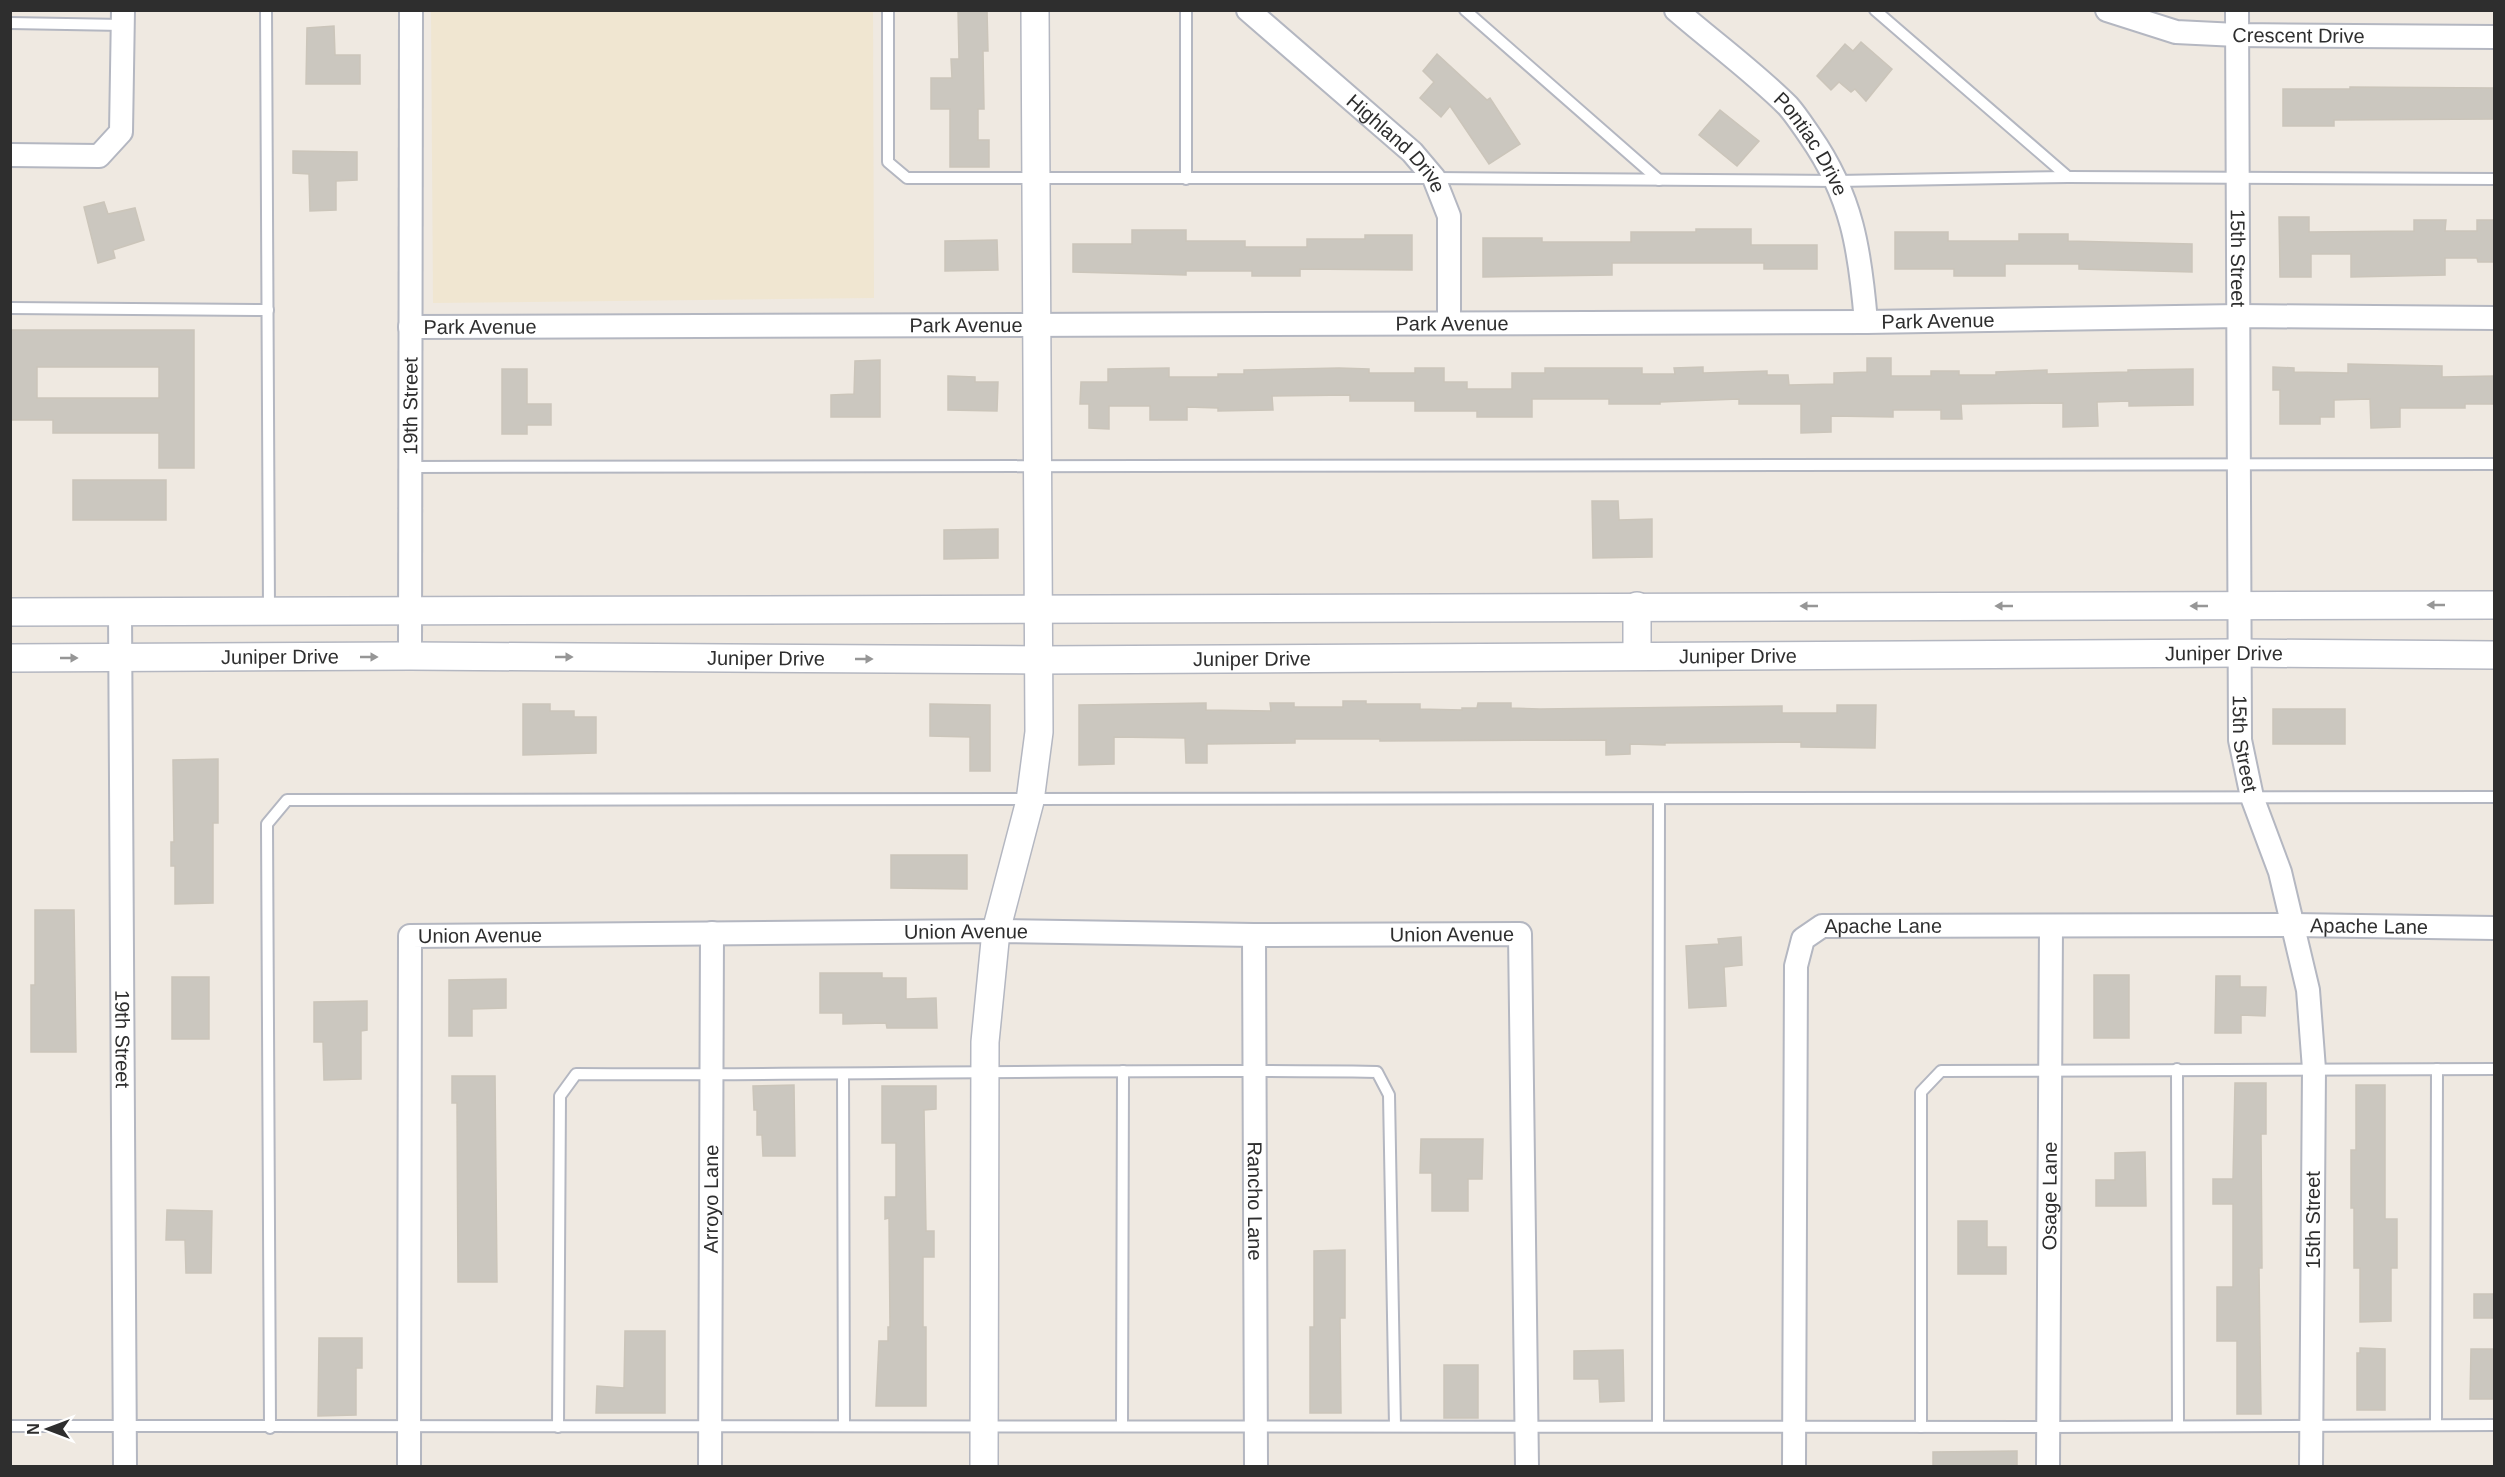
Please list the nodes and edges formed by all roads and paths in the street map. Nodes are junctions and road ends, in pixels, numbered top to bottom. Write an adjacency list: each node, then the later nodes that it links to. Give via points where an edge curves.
1 (267, 10): 26 (lane)
2 (411, 10): 32 (street, 19th Street)
3 (888, 10): 19 (lane, via 888,162 907,178)
4 (1035, 10): 19 (street)
5 (1186, 10): 20 (lane)
6 (1248, 10): 18 (street, Highland Drive, via 1412,152)
7 (1465, 10): 23 (lane)
8 (1677, 10): 24 (street, Pontiac Drive, via 1789,107)
9 (1875, 10): 17 (lane)
10 (2108, 10): 14 (street, Crescent Drive, via 2176,32)
11 (2237, 10): 14 (street, 15th Street)
12 (123, 18): 13 (lane); 16 (street, via 121,132 99,156)
13 (10, 23)
14 (2237, 35): 15 (street, Crescent Drive); 21 (street, 15th Street)
15 (2494, 37)
16 (10, 155)
17 (2068, 177): 21 (lane); 24 (lane)
18 (1434, 178): 20 (lane); 23 (lane); 29 (street, Highland Drive, via 1449,216)
19 (1036, 179): 20 (lane); 31 (street)
20 (1186, 179)
21 (2238, 179): 22 (lane); 27 (street, 15th Street)
22 (2494, 179)
23 (1659, 180): 24 (lane)
24 (1837, 182): 30 (street, Pontiac Drive, via 1852,220 1862,268)
25 (10, 308): 26 (lane)
26 (268, 310): 42 (lane)
27 (2240, 316): 28 (street, Park Avenue); 30 (street, Park Avenue); 33 (street, 15th Street)
28 (2494, 318)
29 (1449, 322): 30 (street, Park Avenue); 31 (street, Park Avenue)
30 (1866, 322)
31 (1036, 324): 32 (street, Park Avenue); 35 (street)
32 (410, 327): 36 (street, 19th Street)
33 (2239, 463): 34 (lane); 35 (lane); 39 (street, 15th Street)
34 (2494, 464)
35 (1037, 465): 36 (lane); 40 (street)
36 (409, 466): 43 (street, 19th Street)
37 (2494, 605): 39 (street, one-way to 39)
38 (1638, 606): 39 (street, one-way to 38); 40 (street); 48 (street)
39 (2239, 606): 45 (street, 15th Street)
40 (1038, 608): 43 (street); 51 (street)
41 (120, 611): 42 (street); 44 (street); 50 (street, 19th Street)
42 (269, 611): 43 (street)
43 (409, 611): 47 (street, 19th Street)
44 (10, 612)
45 (2240, 653): 46 (street, Juniper Drive); 48 (street, Juniper Drive); 52 (street, 15th Street, via 2240,740)
46 (2494, 655)
47 (410, 656): 50 (street, Juniper Drive, one-way to 47); 51 (street, Juniper Drive, one-way to 51)
48 (1637, 656): 51 (street, Juniper Drive)
49 (10, 658): 50 (street, Juniper Drive, one-way to 50)
50 (120, 658): 89 (street, 19th Street)
51 (1039, 660): 55 (street, via 1039,732)
52 (2252, 797): 53 (lane); 54 (lane); 57 (street, 15th Street, via 2280,872)
53 (2494, 797)
54 (1659, 800): 55 (lane); 81 (lane)
55 (1030, 801): 59 (street); 90 (lane, via 287,800 267,824)
56 (2051, 926): 57 (street, Apache Lane); 62 (street, Osage Lane); 82 (street, Apache Lane, via 1822,926 1803,939 1796,966)
57 (2294, 926): 58 (street, Apache Lane); 64 (street, 15th Street, via 2308,990)
58 (2494, 928)
59 (996, 932): 60 (street, Union Avenue); 61 (street, Union Avenue); 69 (street)
60 (712, 933): 71 (street, Arroyo Lane); 91 (street, Union Avenue, via 410,936)
61 (1254, 935): 67 (street, Rancho Lane); 80 (street, Union Avenue, via 1520,934)
62 (2051, 1069): 63 (lane); 87 (lane, via 1941,1071 1921,1092); 88 (street, Osage Lane)
63 (2176, 1069): 64 (lane); 83 (lane)
64 (2314, 1069): 65 (lane); 84 (street, 15th Street)
65 (2437, 1069): 66 (lane); 73 (lane)
66 (2494, 1069)
67 (1255, 1070): 68 (lane); 79 (lane, via 1377,1072 1389,1095); 86 (street, Rancho Lane)
68 (1123, 1071): 69 (lane); 78 (lane)
69 (985, 1073): 70 (lane); 77 (street)
70 (843, 1074): 71 (lane); 76 (lane)
71 (711, 1075): 72 (street, Arroyo Lane); 85 (lane, via 576,1074 560,1096)
72 (710, 1425): 76 (lane); 85 (lane); 94 (street, Arroyo Lane)
73 (2436, 1425): 74 (lane); 84 (lane)
74 (2494, 1425)
75 (10, 1426): 89 (lane)
76 (844, 1426): 77 (lane)
77 (984, 1426): 78 (lane); 95 (street)
78 (1122, 1426): 86 (lane)
79 (1395, 1426): 80 (lane); 86 (lane)
80 (1526, 1426): 81 (lane); 97 (street, Union Avenue)
81 (1658, 1426): 82 (lane)
82 (1794, 1426): 87 (lane); 98 (street, Apache Lane)
83 (2178, 1426): 84 (lane); 88 (lane)
84 (2311, 1426): 100 (street, 15th Street)
85 (558, 1427): 91 (lane)
86 (1256, 1427): 96 (street, Rancho Lane)
87 (1921, 1427): 88 (lane)
88 (2049, 1427): 99 (street, Osage Lane)
89 (125, 1428): 90 (lane); 92 (street, 19th Street)
90 (270, 1428): 91 (lane)
91 (409, 1428): 93 (street, Union Avenue)
92 (125, 1467)
93 (409, 1467)
94 (710, 1467)
95 (984, 1467)
96 (1256, 1467)
97 (1527, 1467)
98 (1794, 1467)
99 (2049, 1467)
100 (2311, 1467)

